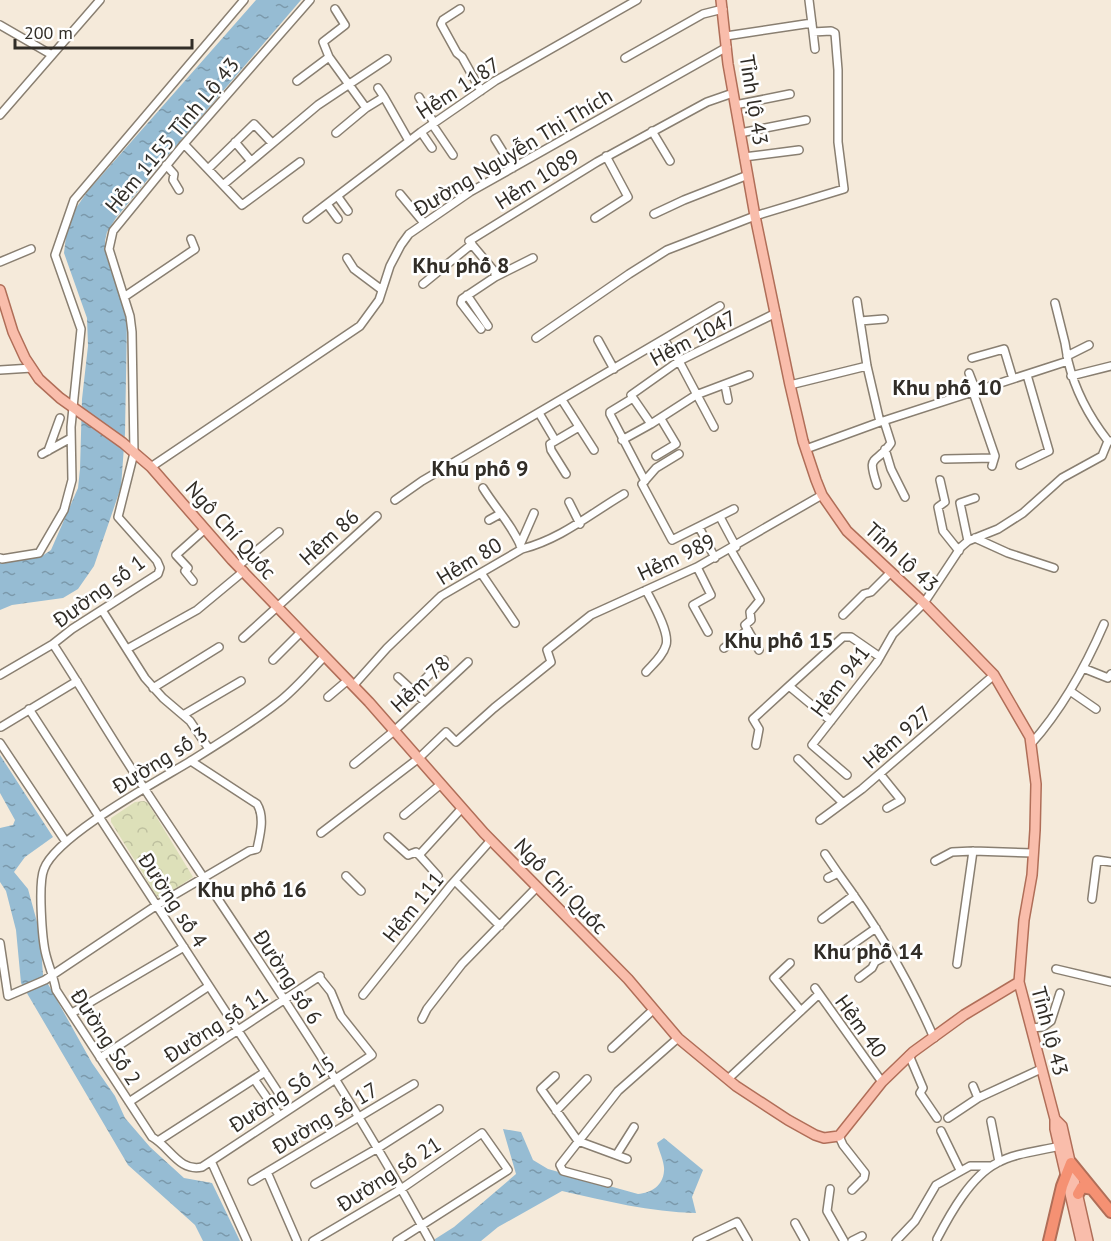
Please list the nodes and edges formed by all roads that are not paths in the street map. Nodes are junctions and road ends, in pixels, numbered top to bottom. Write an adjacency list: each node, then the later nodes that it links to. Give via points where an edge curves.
1 (100, 0): 15 (street)
2 (244, 0): 107 (street, via 74,200 55,255 81,329)
3 (310, 0): 40 (street, Hẻm 1155 Tỉnh Lộ 43)
4 (638, 0): 22 (street, Hẻm 1187)
5 (809, 0): 9 (street)
6 (722, 4): 12 (main road, Tỉnh lộ 43); 17 (street)
7 (335, 9): 16 (street, via 345,26 322,42)
8 (460, 9): 22 (street, via 441,24)
9 (812, 23): 11 (street); 12 (street)
10 (0, 25): 15 (street)
11 (813, 32): 14 (street); 60 (street, via 835,33 838,142 844,189)
12 (726, 36): 13 (main road, Tỉnh lộ 43)
13 (727, 47): 23 (main road, Tỉnh lộ 43); 50 (street, Đường Nguyễn Thị Thích)
14 (815, 50)
15 (52, 55): 29 (street)
16 (329, 57): 19 (street); 20 (street)
17 (625, 58)
18 (387, 59): 20 (street)
19 (297, 81)
20 (348, 85): 28 (street); 39 (street)
21 (378, 88): 25 (street)
22 (481, 91): 31 (street, Hẻm 1187)
23 (733, 93): 27 (main road, Tỉnh lộ 43); 32 (street, Hẻm 1089)
24 (790, 94): 27 (street)
25 (384, 97): 28 (street); 37 (street)
26 (418, 97): 31 (street)
27 (735, 105): 35 (main road, Tỉnh lộ 43)
28 (366, 108): 34 (street)
29 (0, 115)
30 (806, 120): 35 (street)
31 (433, 124): 33 (street, Hẻm 1187); 43 (street)
32 (652, 131): 44 (street, Hẻm 1089); 47 (street)
33 (421, 132): 37 (street, Hẻm 1187); 41 (street)
34 (336, 133)
35 (740, 133): 45 (main road, Tỉnh lộ 43)
36 (495, 139): 50 (street)
37 (409, 141): 56 (street, Hẻm 1187)
38 (235, 142): 39 (street, via 255,124); 46 (street); 51 (street)
39 (272, 143): 46 (street)
40 (183, 144): 49 (street, Hẻm 1155 Tỉnh Lộ 43); 51 (street)
41 (432, 148)
42 (799, 150): 45 (street)
43 (453, 155)
44 (606, 156): 61 (street, via 628,197); 66 (street, Hẻm 1089, via 469,241)
45 (744, 157): 52 (main road, Tỉnh lộ 43)
46 (251, 161): 53 (street)
47 (670, 161)
48 (300, 162): 53 (street, via 242,205)
49 (166, 165): 54 (street); 75 (street, Hẻm 1155 Tỉnh Lộ 43, via 113,231 109,249)
50 (513, 168): 64 (street, Đường Nguyễn Thị Thích)
51 (208, 169): 53 (street)
52 (748, 176): 59 (street); 60 (main road, Tỉnh lộ 43)
53 (223, 185)
54 (179, 190)
55 (400, 194): 64 (street)
56 (338, 197): 57 (street, Hẻm 1187); 58 (street)
57 (327, 204): 62 (street, Hẻm 1187); 63 (street)
58 (348, 211)
59 (654, 214)
60 (755, 216): 79 (main road, Tỉnh lộ 43); 83 (street, via 667,250)
61 (595, 218)
62 (307, 219)
63 (338, 219)
64 (424, 223): 74 (street, Đường Nguyễn Thị Thích, via 401,245)
65 (191, 238): 75 (street, via 195,249)
66 (472, 244): 71 (street); 72 (street, Hẻm 1089)
67 (31, 249): 70 (street)
68 (346, 258): 74 (street)
69 (533, 258): 71 (street)
70 (0, 262)
71 (495, 277): 82 (street, via 461,303)
72 (423, 284)
73 (0, 290): 92 (main road, Ngô Chí Quốc, via 13,332)
74 (382, 290): 127 (street, Đường Nguyễn Thị Thích, via 360,326)
75 (124, 297): 122 (street, Hẻm 1155 Tỉnh Lộ 43, via 132,332)
76 (857, 301): 81 (street)
77 (1055, 303): 88 (street)
78 (720, 306): 85 (street)
79 (776, 313): 89 (street, Hẻm 1047); 101 (main road, Tỉnh lộ 43)
80 (884, 319): 81 (street)
81 (860, 321): 90 (street)
82 (485, 327)
83 (536, 338)
84 (598, 340): 93 (street)
85 (664, 340): 89 (street); 93 (street)
86 (1089, 345): 88 (street)
87 (972, 358): 99 (street, via 1004,349)
88 (1067, 358): 97 (street); 98 (street)
89 (679, 361): 103 (street); 104 (street, Hẻm 1047, via 632,393)
90 (867, 366): 101 (street); 111 (street)
91 (1111, 366): 98 (street)
92 (32, 368): 94 (street); 107 (main road, Ngô Chí Quốc, via 39,379)
93 (614, 369): 105 (street)
94 (0, 370)
95 (969, 373): 102 (street)
96 (749, 375): 100 (street)
97 (1027, 375): 99 (street); 126 (street, via 1049,451)
98 (1071, 376): 118 (street, via 1095,424)
99 (1013, 379): 102 (street)
100 (725, 385): 103 (street); 106 (street)
101 (790, 385): 119 (main road, Tỉnh lộ 43)
102 (974, 392): 111 (street); 125 (street, via 995,456 993,462)
103 (696, 395): 110 (street); 114 (street)
104 (633, 398): 112 (street); 117 (street, Hẻm 1047, via 610,412)
105 (562, 400): 108 (street); 113 (street)
106 (728, 400)
107 (75, 409): 115 (street); 122 (main road, Ngô Chí Quốc)
108 (539, 413): 116 (street); 137 (street)
109 (60, 418): 115 (street, via 45,453)
110 (661, 418): 112 (street); 124 (street, via 676,444)
111 (882, 422): 119 (street); 120 (street, via 891,443)
112 (651, 424): 117 (street)
113 (579, 427): 116 (street); 121 (street)
114 (714, 427)
115 (71, 438): 154 (street, via 72,480 64,510 45,543 39,553)
116 (555, 440): 128 (street, via 550,447)
117 (622, 440): 130 (street, Hẻm 1047)
118 (1110, 441): 150 (street, via 1102,456 1062,478 1023,513)
119 (806, 449): 134 (main road, Tỉnh lộ 43)
120 (885, 449): 131 (street, via 871,463); 135 (street)
121 (594, 450)
122 (134, 453): 127 (main road, Ngô Chí Quốc); 143 (street, Hẻm 1155 Tỉnh Lộ 43)
123 (679, 454): 130 (street, via 656,468)
124 (656, 456)
125 (945, 459)
126 (1020, 465)
127 (151, 467): 148 (main road, Ngô Chí Quốc)
128 (566, 474)
129 (940, 480): 153 (street, via 945,502 938,507 943,531)
130 (645, 481): 147 (street, Hẻm 1047, via 642,484 672,540)
131 (877, 485)
132 (483, 488): 141 (street)
133 (624, 494): 146 (street, Hẻm 80)
134 (822, 495): 152 (street, Hẻm 989); 160 (main road, Tỉnh lộ 43, via 848,531)
135 (905, 497)
136 (975, 498): 150 (street, via 960,503)
137 (395, 500)
138 (568, 502): 146 (street)
139 (734, 509): 144 (street)
140 (534, 513): 151 (street)
141 (500, 514): 145 (street); 151 (street, via 516,533)
142 (377, 516): 164 (street, Hẻm 86)
143 (118, 517): 165 (street, Đường số 1, via 160,568 153,578)
144 (720, 517): 147 (street); 152 (street)
145 (489, 520)
146 (580, 524): 151 (street, Hẻm 80, via 533,546)
147 (700, 527): 155 (street)
148 (205, 529): 157 (main road, Ngô Chí Quốc); 161 (street, via 176,555)
149 (279, 532): 157 (street)
150 (972, 540): 153 (street, Hẻm 941); 158 (street)
151 (521, 547): 159 (street, Hẻm 80)
152 (733, 548): 155 (street, Hẻm 989); 169 (street, via 760,600 750,612 751,620 745,625)
153 (958, 551): 163 (street, Hẻm 941)
154 (0, 558)
155 (715, 558): 156 (street, Hẻm 989)
156 (697, 567): 162 (street, Hẻm 989); 171 (street, via 711,595 693,605)
157 (241, 568): 164 (main road, Ngô Chí Quốc); 176 (street, via 197,610)
158 (1054, 568)
159 (482, 573): 167 (street); 191 (street, Hẻm 80, via 441,596)
160 (890, 573): 163 (main road, Tỉnh lộ 43); 166 (street)
161 (193, 581)
162 (646, 590): 184 (street, via 667,643); 208 (street, Hẻm 989, via 591,615 547,650 551,662 456,742 446,732)
163 (924, 603): 179 (street, Hẻm 941, via 893,634); 187 (main road, Tỉnh lộ 43)
164 (278, 607): 170 (main road, Ngô Chí Quốc); 172 (street, Hẻm 86)
165 (102, 610): 173 (street, Đường số 1); 176 (street)
166 (843, 615)
167 (515, 623)
168 (1104, 624): 183 (street)
169 (748, 630): 175 (street); 177 (street)
170 (301, 632): 178 (main road, Ngô Chí Quốc); 180 (street)
171 (708, 632)
172 (243, 638)
173 (53, 644): 186 (street, Đường số 1); 189 (street, Đường số 6)
174 (219, 647): 193 (street)
175 (723, 648)
176 (127, 649): 193 (street)
177 (759, 650)
178 (325, 656): 191 (main road, Ngô Chí Quốc); 207 (street, Đường số 3, via 278,703)
179 (880, 657): 192 (street, via 851,637 843,637); 201 (street, Hẻm 941)
180 (273, 660)
181 (444, 660): 194 (street)
182 (468, 662): 197 (street, Hẻm 78)
183 (1083, 668): 185 (street, via 1108,678); 195 (street)
184 (646, 672)
185 (1111, 674)
186 (0, 675)
187 (994, 675): 205 (main road, Tỉnh lộ 43); 212 (street, Hẻm 927)
188 (398, 677): 194 (street)
189 (77, 681): 198 (street); 215 (street, Đường số 6)
190 (242, 681): 200 (street)
191 (350, 683): 196 (street, Hẻm 80); 203 (main road, Ngô Chí Quốc)
192 (789, 686): 201 (street); 206 (street, via 753,719 759,729)
193 (153, 688): 200 (street)
194 (413, 691): 197 (street)
195 (1070, 691): 199 (street); 205 (street, via 1052,721)
196 (328, 697)
197 (425, 702): 203 (street, Hẻm 78)
198 (28, 709): 202 (street); 220 (street, Đường số 4)
199 (1096, 709)
200 (183, 715): 207 (street)
201 (831, 721): 213 (street, Hẻm 941, via 812,745)
202 (1, 727)
203 (394, 731): 208 (main road, Ngô Chí Quốc); 211 (street, Hẻm 78)
204 (0, 743): 225 (street)
205 (1031, 744): 227 (main road, Tỉnh lộ 43, via 1036,784)
206 (756, 745)
207 (209, 749): 210 (street, Đường số 3)
208 (419, 758): 214 (main road, Ngô Chí Quốc); 222 (street)
209 (798, 759): 216 (street)
210 (191, 761): 215 (street, Đường số 3); 235 (street, via 257,804 261,813 257,849)
211 (354, 764)
212 (880, 774): 216 (street, Hẻm 927); 218 (street, via 901,800)
213 (847, 776)
214 (441, 784): 217 (main road, Ngô Chí Quốc); 219 (street)
215 (144, 789): 220 (street, Đường số 3); 235 (street, Đường số 6)
216 (842, 802): 221 (street, Hẻm 927)
217 (462, 808): 224 (main road, Ngô Chí Quốc); 229 (street)
218 (887, 808)
219 (404, 815)
220 (100, 818): 225 (street, Đường số 3); 242 (street, Đường số 4)
221 (820, 820)
222 (321, 833)
223 (388, 837): 229 (street, via 408,855 416,852)
224 (491, 840): 237 (street, Hẻm 111); 238 (main road, Ngô Chí Quốc)
225 (63, 844): 253 (street, Đường Số 2, via 49,859 41,885 45,954)
226 (973, 851): 227 (street); 230 (street, via 952,852); 251 (street)
227 (1033, 853): 255 (main road, Tỉnh lộ 43)
228 (825, 854): 232 (street)
229 (420, 856): 234 (street)
230 (935, 861)
231 (1111, 862): 241 (street, via 1097,860)
232 (838, 873): 236 (street); 240 (street)
233 (346, 876): 239 (street)
234 (438, 876)
235 (204, 877): 242 (street); 260 (street, Đường số 6)
236 (828, 878)
237 (455, 881): 244 (street); 259 (street, Hẻm 111)
238 (537, 887): 244 (street); 261 (main road, Ngô Chí Quốc)
239 (361, 891)
240 (854, 895): 243 (street); 245 (street)
241 (1092, 899)
242 (157, 905): 247 (street, Đường số 4); 253 (street)
243 (822, 919)
244 (500, 926): 264 (street, via 462,964)
245 (876, 928): 248 (street); 249 (street)
246 (0, 943): 253 (street, via 8,996)
247 (184, 947): 257 (street, Đường số 4); 263 (street)
248 (891, 953): 254 (street, via 874,962); 268 (street, via 915,993)
249 (836, 956)
250 (790, 963): 262 (street, via 774,978)
251 (957, 964)
252 (1056, 969): 256 (street)
253 (53, 974): 263 (street, Đường Số 2, via 56,990)
254 (859, 978)
255 (1019, 982): 265 (main road, Tỉnh lộ 43); 268 (main road)
256 (1111, 982)
257 (209, 986): 266 (street, Đường số 4); 272 (street)
258 (1060, 993): 265 (street, via 1051,1021 1043,1027)
259 (363, 995)
260 (284, 1001): 266 (street, Đường số 11); 270 (street, Đường số 11, via 319,976 341,1016); 279 (street, Đường số 6)
261 (654, 1009): 267 (main road, Ngô Chí Quốc); 269 (street)
262 (801, 1011): 278 (street); 280 (street, Hẻm 40, via 817,991)
263 (72, 1013): 272 (street, Đường Số 2)
264 (422, 1019)
265 (1031, 1028): 273 (main road, Tỉnh lộ 43)
266 (237, 1030): 274 (street, Đường số 4); 284 (street, Đường số 11)
267 (678, 1038): 278 (main road, Ngô Chí Quốc); 298 (street, via 618,1091)
268 (934, 1038): 271 (main road)
269 (612, 1048)
270 (372, 1055): 279 (street, Đường Số 15)
271 (909, 1055): 280 (main road); 290 (street, via 924,1089 920,1093)
272 (100, 1058): 284 (street, Đường Số 2)
273 (1041, 1069): 283 (street); 292 (main road, Tỉnh lộ 43)
274 (265, 1072): 276 (street); 285 (street, Đường số 4)
275 (555, 1077): 287 (street, via 541,1089)
276 (254, 1079): 288 (street); 297 (street)
277 (587, 1079): 287 (street)
278 (728, 1079): 296 (main road, Ngô Chí Quốc, via 815,1135)
279 (334, 1080): 285 (street, Đường Số 15); 289 (street, Đường số 6)
280 (882, 1082): 296 (main road)
281 (414, 1084): 289 (street, Đường số 17)
282 (973, 1086): 283 (street)
283 (978, 1098): 291 (street)
284 (129, 1102): 297 (street, Đường Số 2)
285 (289, 1109): 288 (street, Đường Số 15)
286 (439, 1109): 300 (street)
287 (556, 1111): 298 (street)
288 (279, 1115): 303 (street, Đường Số 15)
289 (359, 1117): 300 (street, Đường số 6); 308 (street, Đường số 17)
290 (937, 1118)
291 (948, 1118)
292 (1055, 1119): 299 (main road, Tỉnh lộ 43); 307 (main road, Tỉnh lộ 43, via 1062,1126)
293 (991, 1121): 304 (street)
294 (634, 1127): 301 (street)
295 (941, 1131): 306 (street)
296 (839, 1136): 315 (street, via 865,1173)
297 (158, 1141): 303 (street, Đường Số 2, via 183,1166 193,1169)
298 (578, 1141): 301 (street); 310 (street, via 560,1165 564,1170)
299 (1060, 1146): 304 (street); 307 (main road, Tỉnh lộ 43)
300 (378, 1148): 311 (street); 312 (street, Đường số 6)
301 (617, 1154): 302 (street)
302 (627, 1159)
303 (211, 1161): 324 (street)
304 (999, 1162): 305 (street)
305 (991, 1166): 306 (street); 323 (street, via 968,1188)
306 (960, 1170): 333 (street, via 936,1185 915,1221)
307 (1069, 1170): 314 (highway); 316 (main road, Tỉnh lộ 43); 334 (highway); 335 (highway); 336 (main road, Tỉnh lộ 43)
308 (267, 1173): 309 (street, Đường số 17); 325 (street, Đường số 17)
309 (252, 1181)
310 (608, 1183)
311 (315, 1184)
312 (401, 1189): 320 (street, Đường số 6); 320 (street, Đường số 21, via 482,1133 508,1170); 326 (street, Đường số 21)
313 (830, 1189): 331 (street, via 827,1211)
314 (1092, 1189): 316 (highway, via 1082,1187); 317 (highway)
315 (852, 1190)
316 (1078, 1194): 337 (main road, Tỉnh lộ 43)
317 (1106, 1198): 318 (highway)
318 (1111, 1212)
319 (795, 1223): 330 (street)
320 (422, 1226): 322 (street, Đường số 6); 327 (street)
321 (862, 1236): 332 (street)
322 (430, 1239)
323 (937, 1239)
324 (247, 1241)
325 (297, 1241)
326 (313, 1241)
327 (397, 1241)
328 (697, 1241): 329 (street, via 737,1222)
329 (748, 1241)
330 (805, 1241)
331 (844, 1241)
332 (852, 1241)
333 (896, 1241)
334 (1049, 1241)
335 (1055, 1241)
336 (1081, 1241)
337 (1088, 1241)

